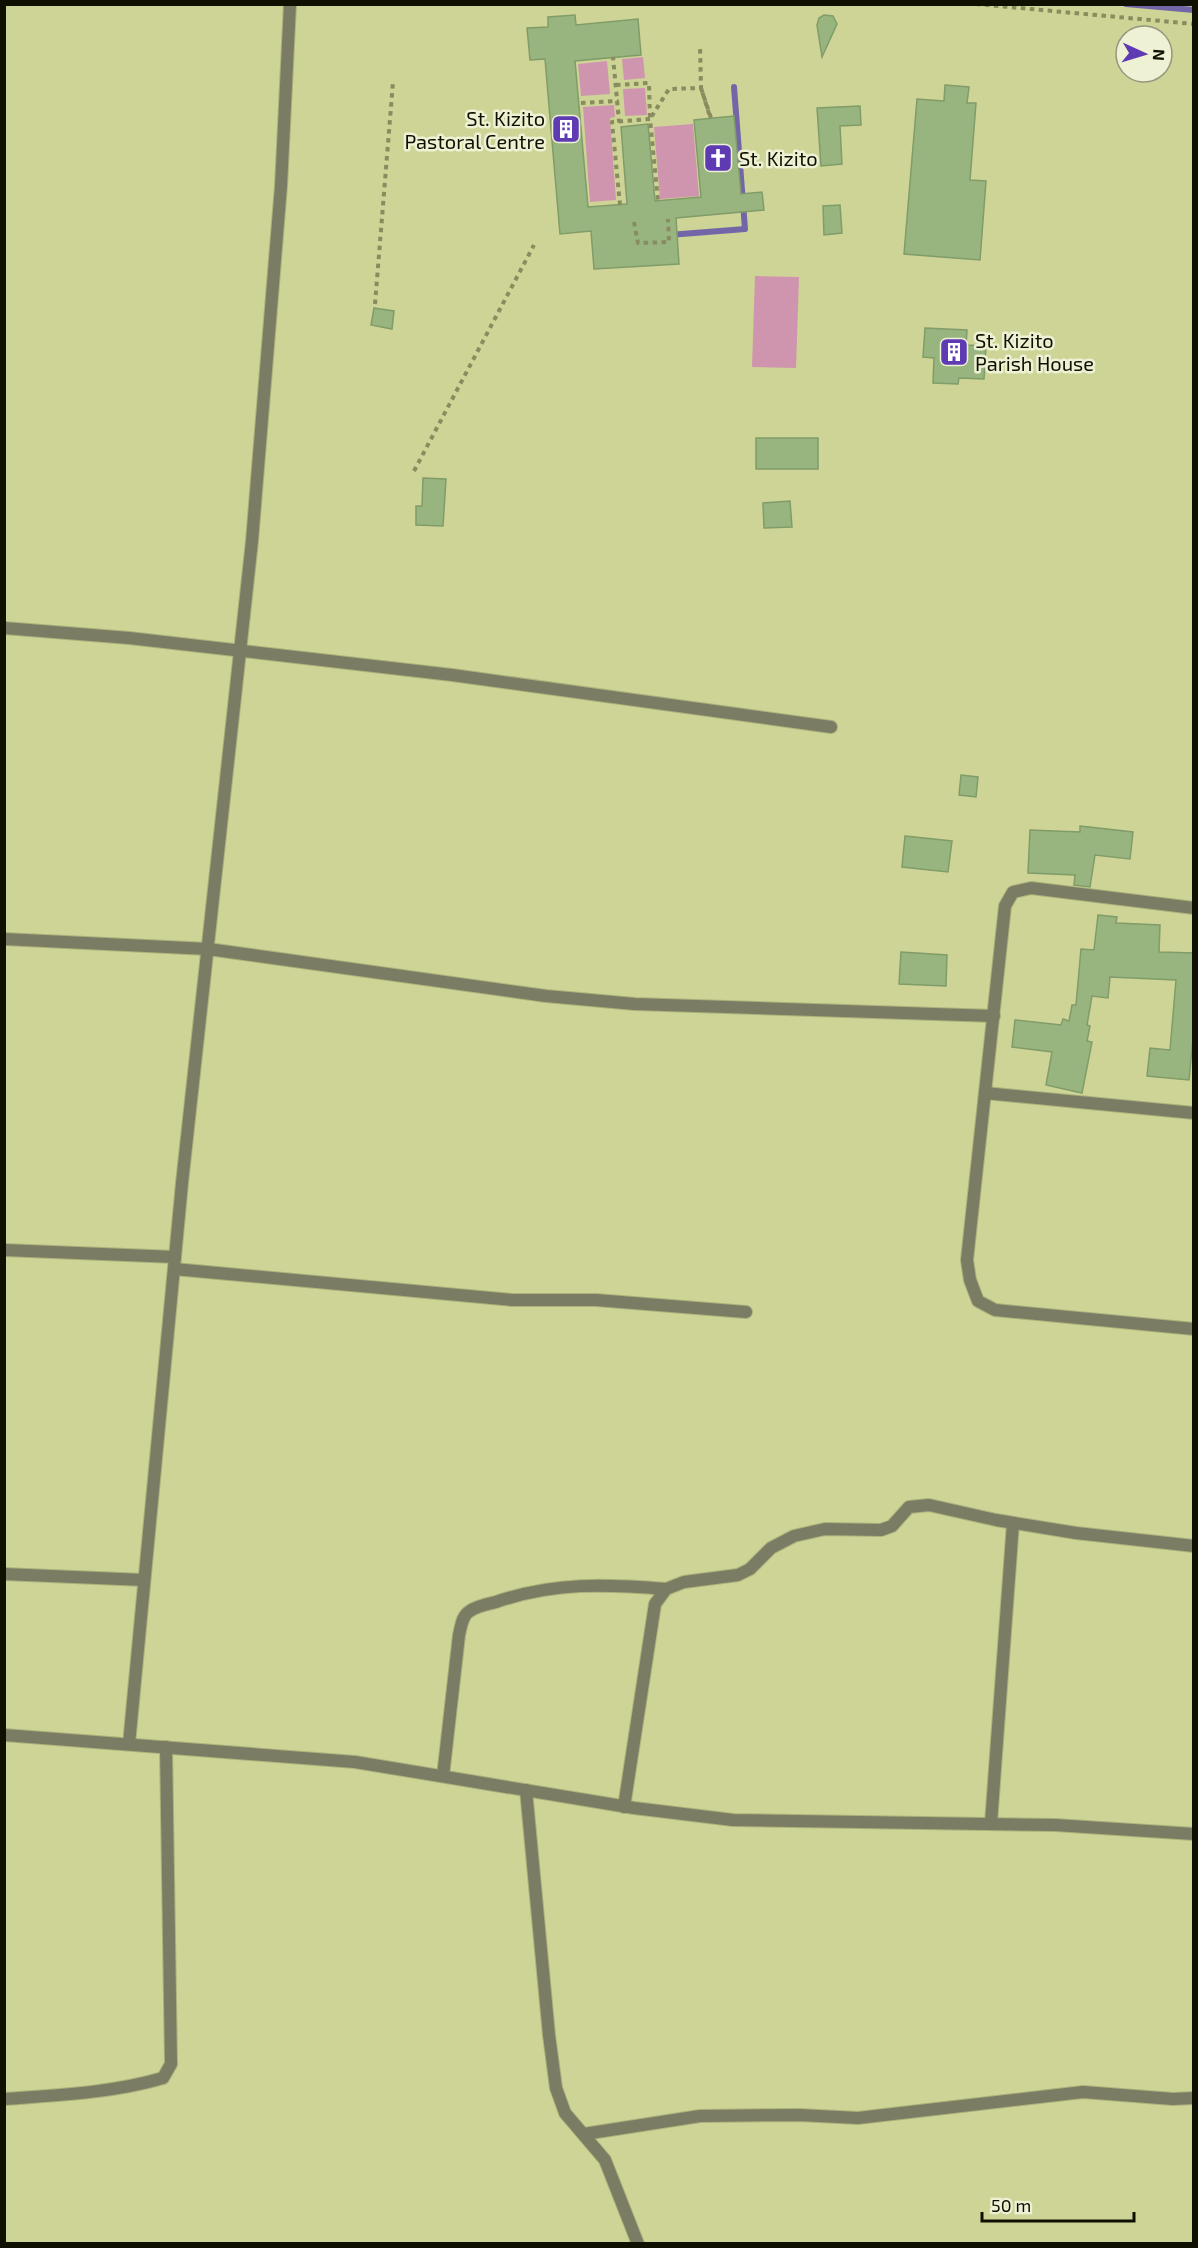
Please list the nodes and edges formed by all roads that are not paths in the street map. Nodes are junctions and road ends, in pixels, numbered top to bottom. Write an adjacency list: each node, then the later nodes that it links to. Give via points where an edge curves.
1 (290, 4): 3 (street, via 280,198)
2 (4, 628): 3 (street)
3 (240, 651): 4 (street, via 452,675); 7 (street)
4 (831, 727)
5 (1194, 908): 8 (street, via 1031,888 1013,892 1005,906)
6 (4, 939): 7 (street)
7 (207, 949): 8 (street, via 546,996 635,1004); 12 (street)
8 (993, 1016): 9 (street)
9 (985, 1093): 10 (street); 14 (street, via 967,1260 978,1301 995,1310)
10 (1194, 1113)
11 (4, 1250): 12 (street)
12 (175, 1263): 13 (street, via 512,1300 596,1300); 18 (street)
13 (746, 1312)
14 (1194, 1329)
15 (1013, 1523): 16 (street); 19 (street, via 929,1504 909,1507 892,1526 881,1530 825,1529 794,1536 771,1548 738,1575 684,1582); 26 (street)
16 (1194, 1546)
17 (4, 1574): 18 (street)
18 (144, 1580): 21 (street)
19 (666, 1589): 23 (street, via 563,1586 505,1598 469,1611 459,1635); 25 (street, via 655,1604)
20 (4, 1735): 21 (street)
21 (129, 1744): 22 (street)
22 (166, 1747): 23 (street, via 355,1762); 29 (street, via 171,2064 163,2078 146,2083)
23 (443, 1776): 24 (street)
24 (526, 1790): 25 (street); 30 (street, via 556,2088 565,2113)
25 (624, 1807): 26 (street, via 733,1820)
26 (991, 1824): 27 (street)
27 (1194, 1834)
28 (1194, 2098): 30 (street, via 1083,2091 858,2118 700,2116)
29 (4, 2099)
30 (584, 2134): 31 (street, via 605,2160)
31 (638, 2244)

